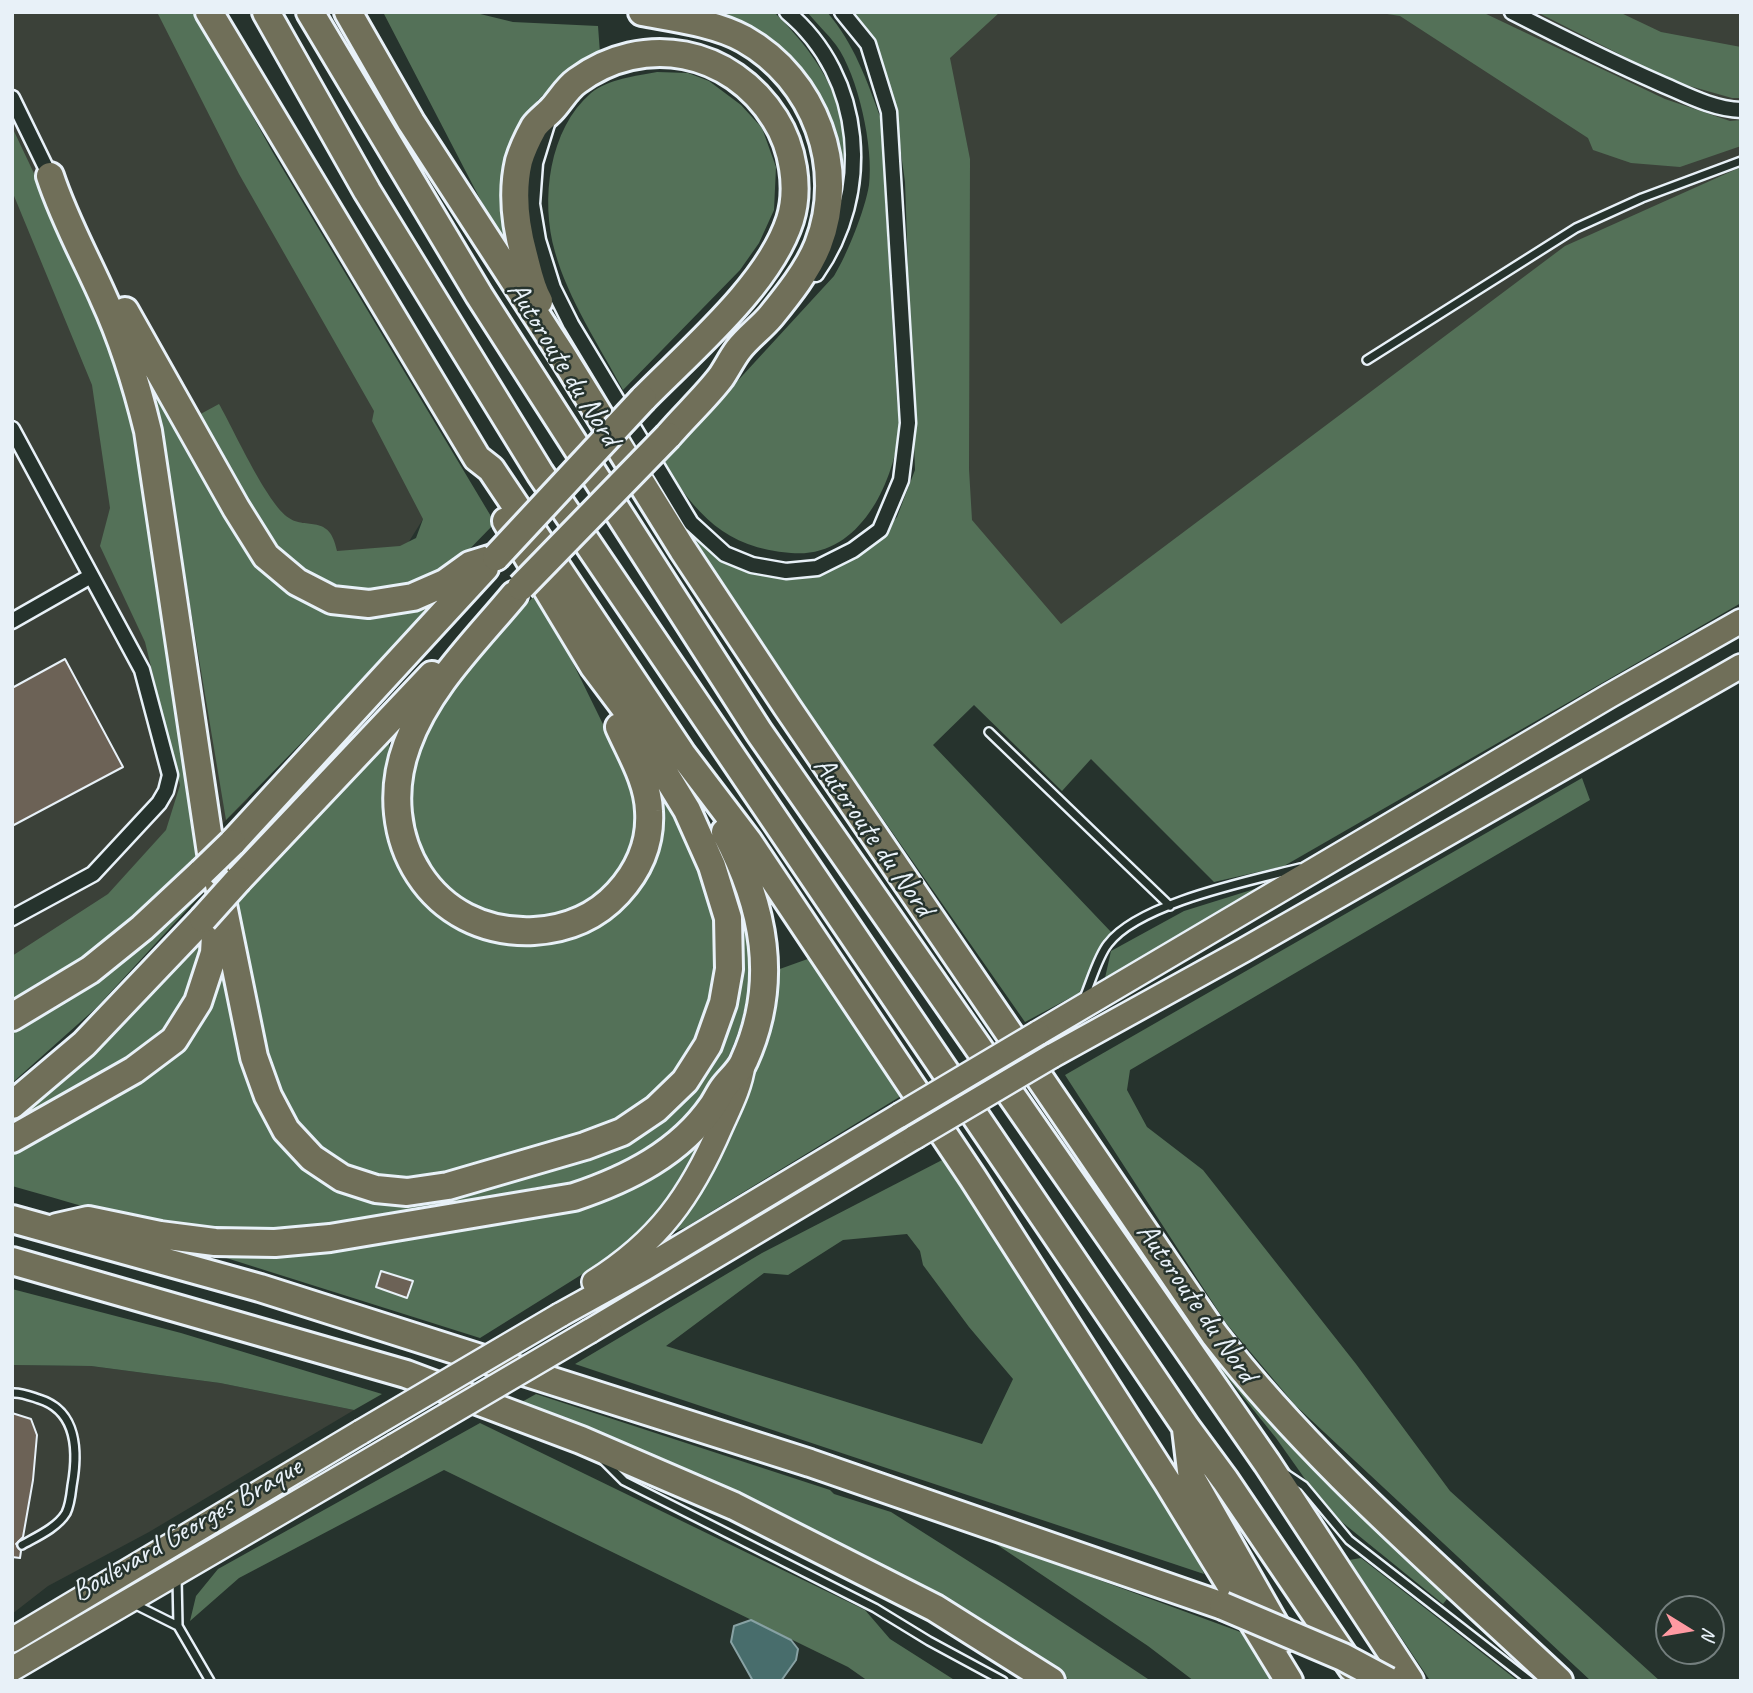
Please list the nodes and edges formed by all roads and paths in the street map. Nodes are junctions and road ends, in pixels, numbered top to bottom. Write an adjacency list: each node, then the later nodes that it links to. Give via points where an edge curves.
1 (209, 12): 18 (highway)
2 (266, 12): 42 (highway, via 367,191 540,473)
3 (310, 12): 44 (highway, Autoroute du Nord, via 479,295 759,732)
4 (348, 12): 14 (highway, via 411,122)
5 (642, 12): 16 (highway, via 689,20 742,38 773,59 801,90 819,124 828,164 828,205 817,246 797,281)
6 (787, 12): 16 (street, via 834,69 845,97 854,160 849,203 836,243 811,282 745,359)
7 (842, 12): 10 (street, via 868,44 889,112 908,423 901,480 880,530 817,568 786,571 752,565 725,554 691,523 571,324 553,288 532,204 535,163)
8 (1512, 12): 11 (street, via 1701,101)
9 (12, 98): 13 (street)
10 (552, 110): 14 (highway, via 534,127 519,161 515,204 536,295); 19 (highway, bridge, via 576,81 619,59 650,52 681,54 722,68 752,90 772,114 786,142 794,202 779,243 735,305)
11 (1741, 110)
12 (1741, 160): 15 (lane, via 1576,228)
13 (50, 176): 19 (highway, via 69,202 236,508 276,565 296,582 332,600 369,604 413,597); 28 (highway, via 121,339 137,387)
14 (562, 355): 60 (highway, via 683,551 1214,1334 1292,1427)
15 (1367, 360)
16 (721, 377): 21 (highway, bridge)
17 (12, 429): 20 (street)
18 (477, 458): 25 (highway, via 478,477); 27 (highway, via 491,469)
19 (496, 556): 28 (highway)
20 (91, 576): 22 (street); 31 (street, via 142,670 170,775 159,803 93,874)
21 (517, 591): 25 (highway, via 420,714 406,746 398,784 399,828 420,877 455,910 483,925 512,932 552,930 579,922 609,903 642,859 649,810 644,783); 35 (highway, bridge, via 448,657 85,1044)
22 (12, 621)
23 (1741, 621): 29 (main road, Boulevard Georges Braque)
24 (1741, 666): 46 (main road, Boulevard Georges Braque, bridge, via 1052,1056)
25 (594, 667): 28 (highway, via 687,810 728,918 729,970 708,1045 685,1081 656,1109 622,1132 448,1186 407,1192 376,1189 342,1178 312,1158 286,1130 254,1057)
26 (989, 732): 30 (lane)
27 (682, 754): 34 (highway, via 740,862 759,917 764,980 760,1016); 54 (highway, via 748,841 973,1178)
28 (221, 839): 33 (highway, bridge, via 202,873 142,928 90,970); 36 (highway, via 214,953 198,1002 174,1040 134,1070)
29 (1331, 860): 30 (lane); 32 (main road, Boulevard Georges Braque)
30 (1170, 906): 32 (lane, via 1134,921 1107,944)
31 (12, 918)
32 (1080, 1008): 40 (main road, Boulevard Georges Braque, bridge)
33 (12, 1017)
34 (743, 1064): 38 (highway, via 670,1150 613,1184 574,1197 275,1243 215,1242 88,1220); 40 (main road, via 741,1081 685,1198 649,1238 577,1292)
35 (12, 1105)
36 (12, 1139)
37 (12, 1219): 38 (highway)
38 (52, 1229): 57 (highway, bridge, via 260,1288 1034,1538 1223,1606)
39 (12, 1261): 43 (highway, via 405,1374)
40 (560, 1315): 49 (main road, Boulevard Georges Braque, bridge)
41 (12, 1393): 45 (lane, via 48,1402 66,1419 75,1438 76,1469 65,1515)
42 (1186, 1427): 55 (highway, via 1192,1479); 56 (highway)
43 (585, 1442): 52 (lane, via 624,1481 863,1602); 53 (highway, via 734,1506 923,1602)
44 (1266, 1463): 58 (highway, Autoroute du Nord); 59 (lane, via 1304,1486 1349,1540)
45 (22, 1545)
46 (177, 1572): 47 (main road, Boulevard Georges Braque); 48 (lane)
47 (127, 1601): 48 (lane); 50 (main road, Boulevard Georges Braque)
48 (178, 1626): 51 (lane)
49 (19, 1633)
50 (12, 1669)
51 (209, 1681)
52 (1003, 1681)
53 (1051, 1681)
54 (1289, 1681)
55 (1306, 1681)
56 (1361, 1681)
57 (1388, 1681)
58 (1410, 1681)
59 (1530, 1681)
60 (1559, 1681)

